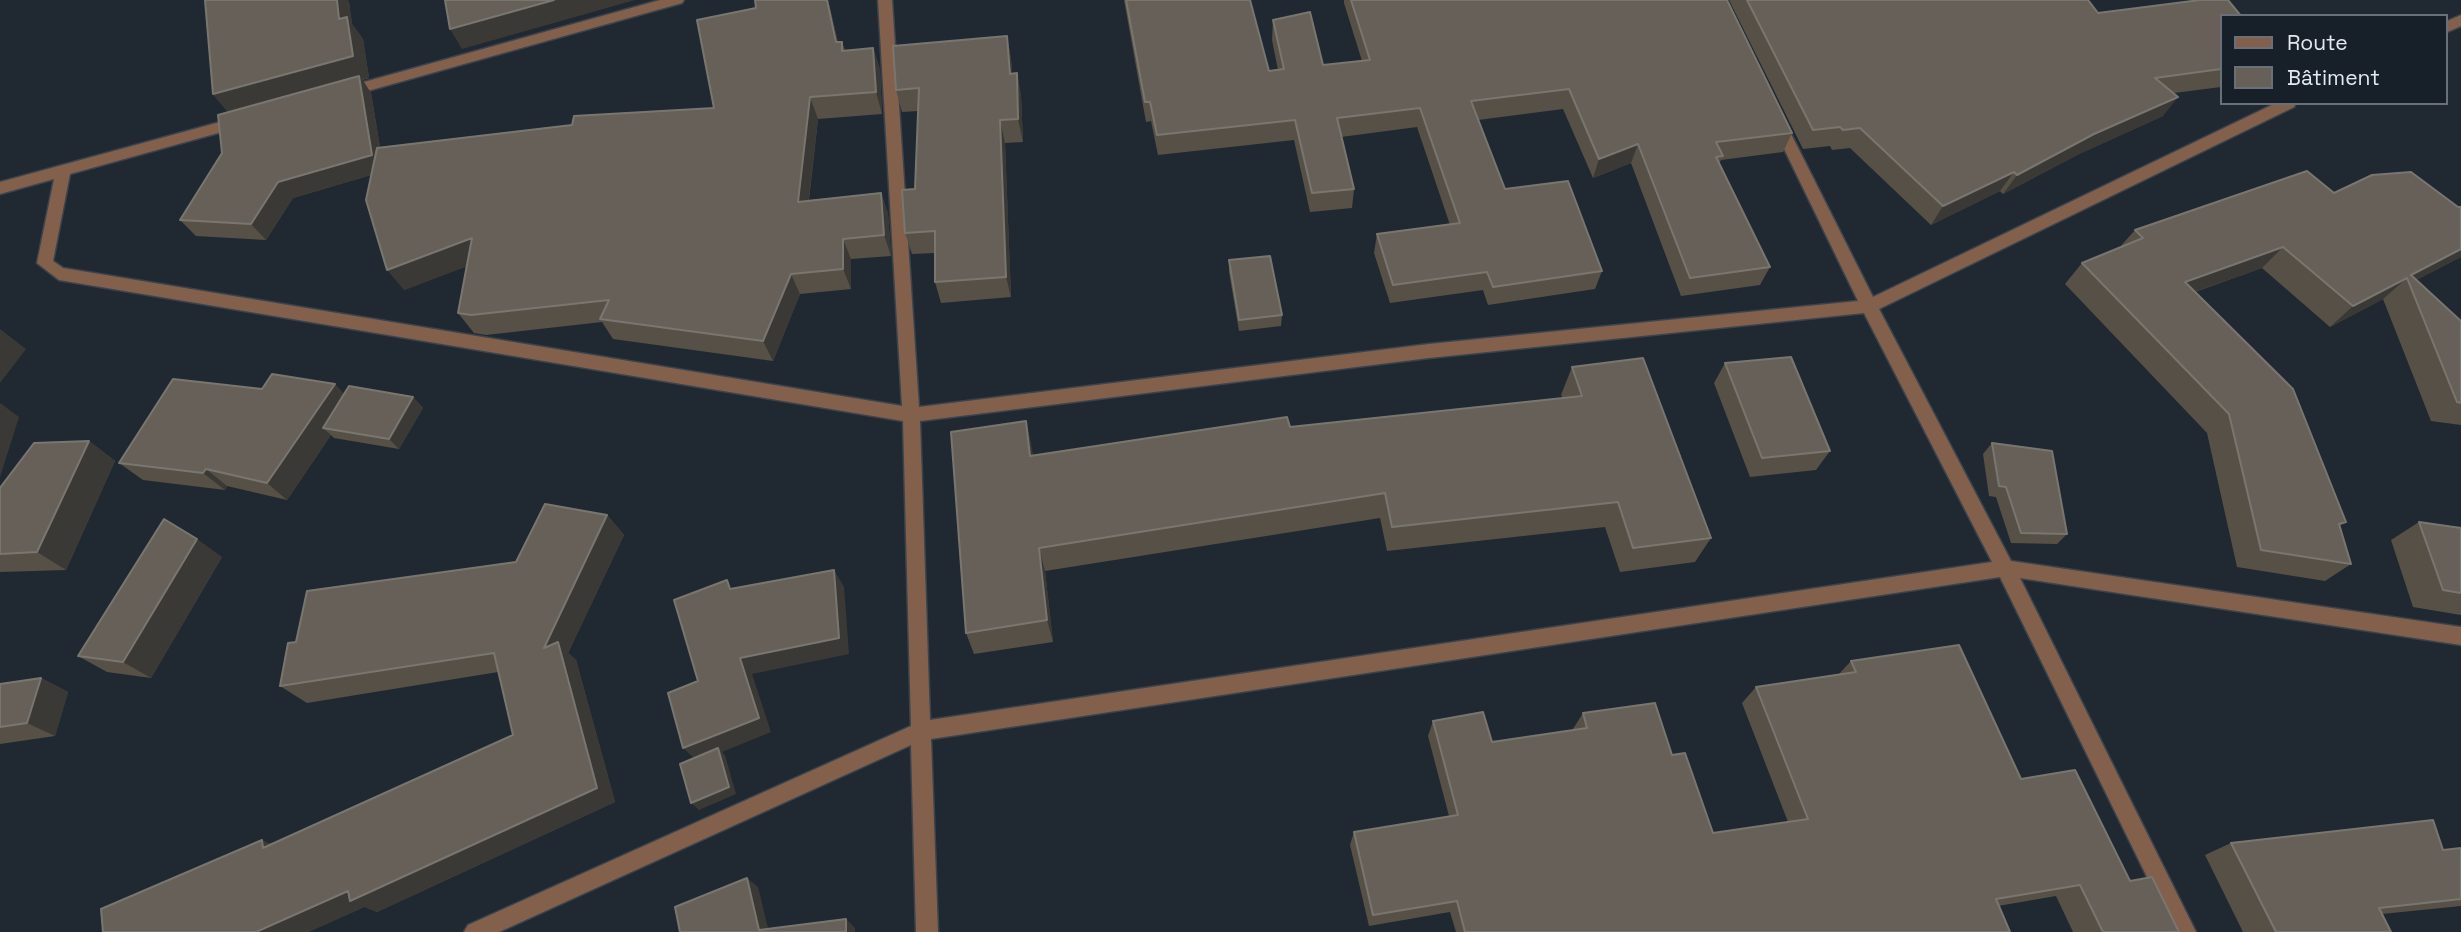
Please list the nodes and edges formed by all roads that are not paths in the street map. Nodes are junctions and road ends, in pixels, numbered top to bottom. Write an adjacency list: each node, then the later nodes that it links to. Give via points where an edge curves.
1 (677, 0): 3 (street)
2 (885, 0): 10 (street)
3 (330, 96)
4 (2285, 105): 9 (street)
5 (1773, 110): 9 (street)
6 (263, 115): 7 (street)
7 (63, 170): 8 (street); 10 (street, via 45,264 59,274)
8 (0, 188)
9 (1868, 306): 10 (street, via 1429,351); 11 (street)
10 (911, 415): 13 (street)
11 (2005, 568): 12 (street); 13 (street); 16 (street)
12 (2461, 636)
13 (921, 731): 14 (street); 15 (street)
14 (475, 932)
15 (927, 932)
16 (2185, 932)

